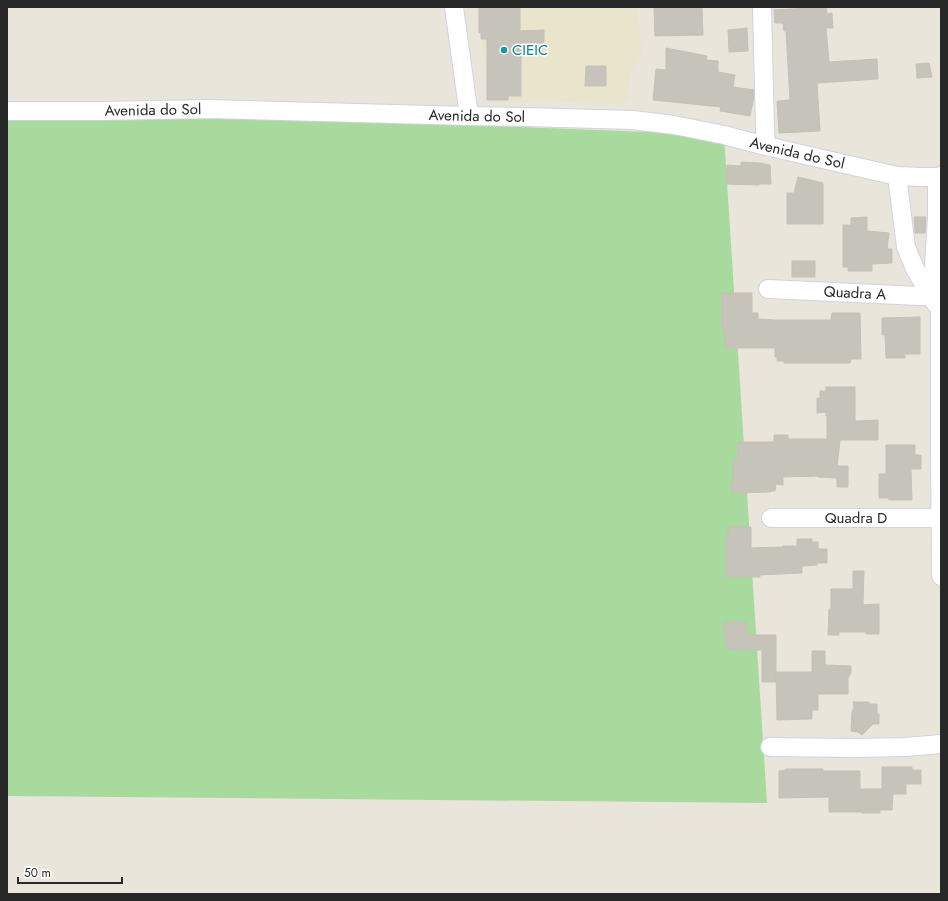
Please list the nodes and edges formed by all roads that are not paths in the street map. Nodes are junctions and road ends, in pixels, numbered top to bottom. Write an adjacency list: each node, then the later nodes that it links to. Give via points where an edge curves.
1 (454, 7): 4 (street)
2 (762, 7): 5 (street)
3 (7, 111): 4 (street, Avenida do Sol, via 210,109)
4 (469, 116): 5 (street, Avenida do Sol, via 633,120 674,125)
5 (766, 146): 6 (street, Avenida do Sol)
6 (897, 176): 7 (street, Avenida do Sol); 9 (street, via 906,247 915,268)
7 (939, 177): 9 (street, via 934,264)
8 (768, 289): 9 (street, Quadra A)
9 (938, 300): 10 (street)
10 (940, 453): 12 (street)
11 (771, 518): 12 (street, Quadra D)
12 (940, 518): 13 (street)
13 (941, 576)
14 (941, 744): 15 (street, via 853,748)
15 (770, 747)

